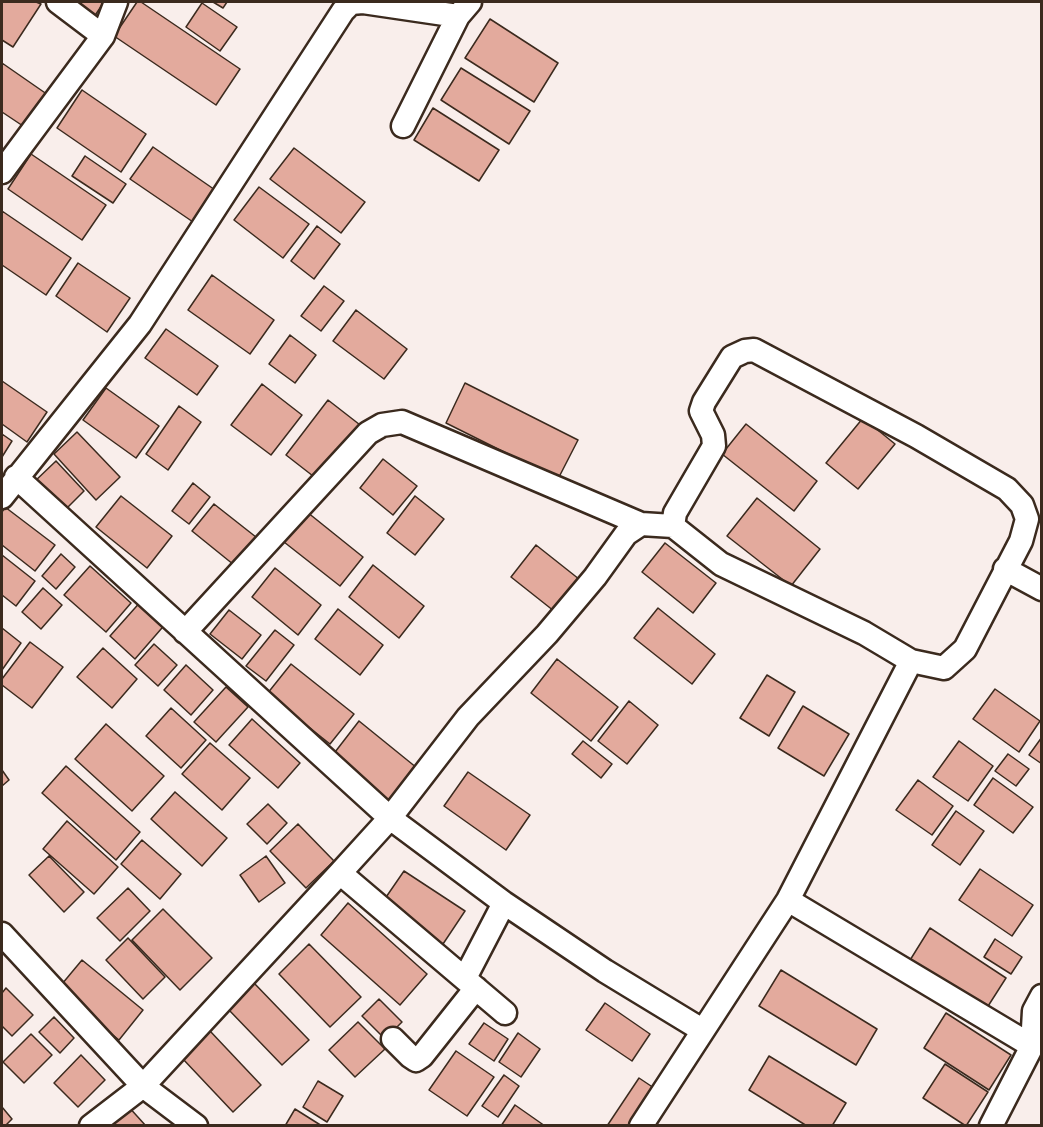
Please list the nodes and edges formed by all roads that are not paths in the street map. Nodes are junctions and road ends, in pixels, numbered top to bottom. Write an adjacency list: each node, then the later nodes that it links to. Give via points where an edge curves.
1 (58, 2): 4 (street)
2 (116, 2): 4 (street)
3 (464, 9): 5 (street); 7 (street, via 363,2 351,3 343,10 140,324)
4 (103, 36): 6 (street)
5 (403, 126)
6 (2, 172)
7 (16, 477): 8 (street); 13 (street)
8 (2, 496)
9 (641, 524): 10 (street); 13 (street, via 402,422 382,425 368,433); 15 (street, via 626,534 547,634 468,717)
10 (673, 526): 11 (street, via 675,513 714,446 701,411 704,402 732,357 754,350 1007,489 1022,504 1028,519); 14 (street, via 721,564 864,633)
11 (1005, 569): 12 (street); 14 (street, via 965,650 944,668)
12 (1041, 589)
13 (185, 632): 15 (street)
14 (911, 662): 17 (street)
15 (390, 818): 16 (street); 18 (street)
16 (340, 873): 20 (street); 26 (street)
17 (788, 900): 23 (street); 25 (street)
18 (504, 903): 20 (street); 23 (street)
19 (2, 934): 26 (street)
20 (471, 983): 22 (street); 24 (street, via 422,1056 416,1060)
21 (1041, 996): 25 (street, via 1034,1011)
22 (505, 1013)
23 (702, 1030): 29 (street)
24 (393, 1039)
25 (1032, 1046): 30 (street)
26 (143, 1086): 27 (street); 28 (street)
27 (91, 1125)
28 (196, 1125)
29 (641, 1125)
30 (991, 1125)

